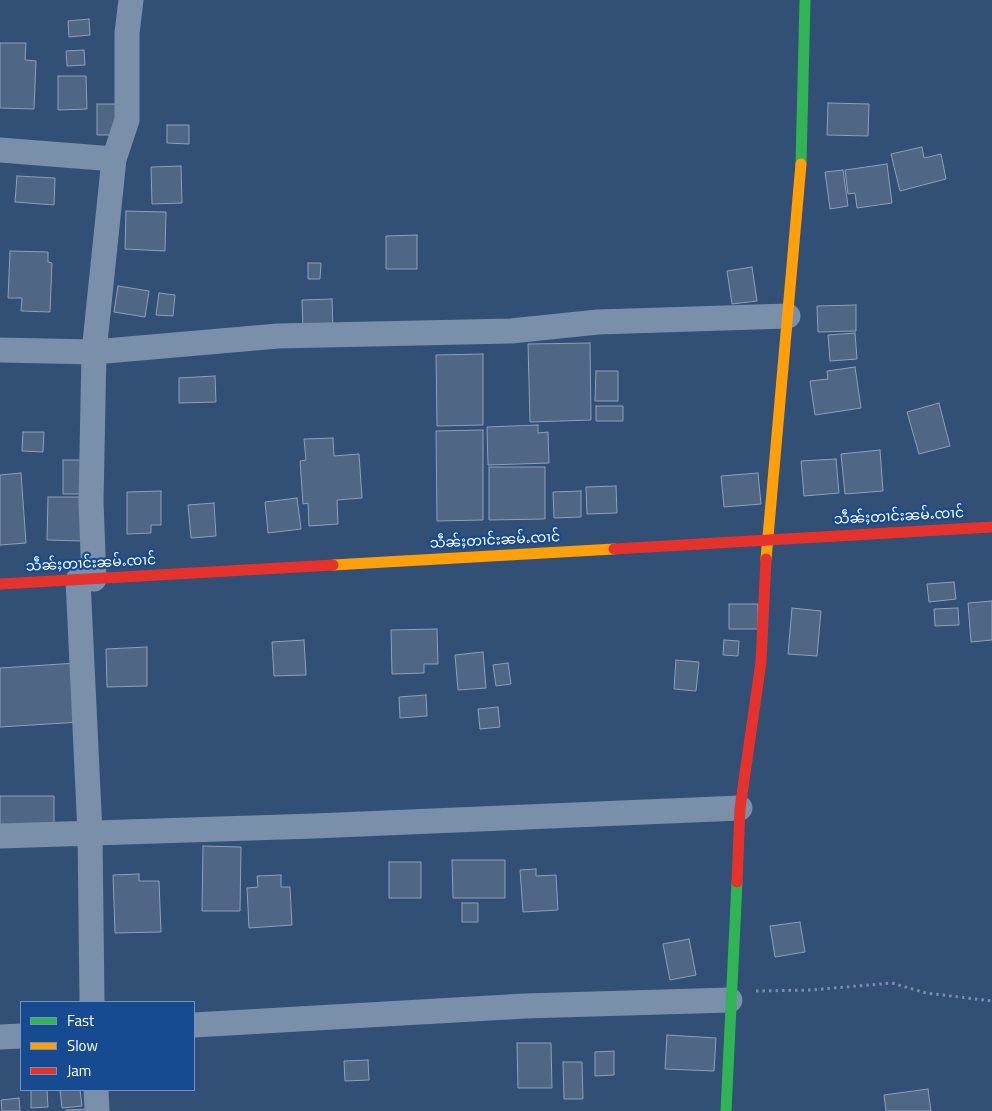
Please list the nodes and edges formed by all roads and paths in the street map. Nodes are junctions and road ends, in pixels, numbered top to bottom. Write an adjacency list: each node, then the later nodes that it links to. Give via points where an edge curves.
1 (131, 0): 4 (street, via 127,33 127,120)
2 (805, 0): 5 (main road, via 802,154)
3 (0, 150): 4 (street)
4 (114, 159): 7 (street)
5 (788, 316): 7 (street, via 598,322 511,331 278,336); 9 (main road)
6 (0, 350): 7 (street)
7 (94, 352): 10 (street)
8 (992, 527): 9 (main road, သဵၼ်ႈတၢင်းၼမ်ႉၸၢင်)
9 (767, 540): 10 (main road, သဵၼ်ႈတၢင်းၼမ်ႉၸၢင်); 12 (main road, via 761,662)
10 (86, 580): 11 (main road, သဵၼ်ႈတၢင်းၼမ်ႉၸၢင်); 13 (street)
11 (0, 584)
12 (740, 808): 13 (street); 15 (main road)
13 (90, 833): 14 (street); 16 (street)
14 (0, 836)
15 (731, 995): 17 (path, via 892,983 926,993); 18 (street); 23 (main road)
16 (92, 1001)
17 (992, 1001)
18 (195, 1025)
19 (20, 1036): 20 (street)
20 (0, 1038)
21 (96, 1091): 22 (street)
22 (97, 1111)
23 (726, 1111)

